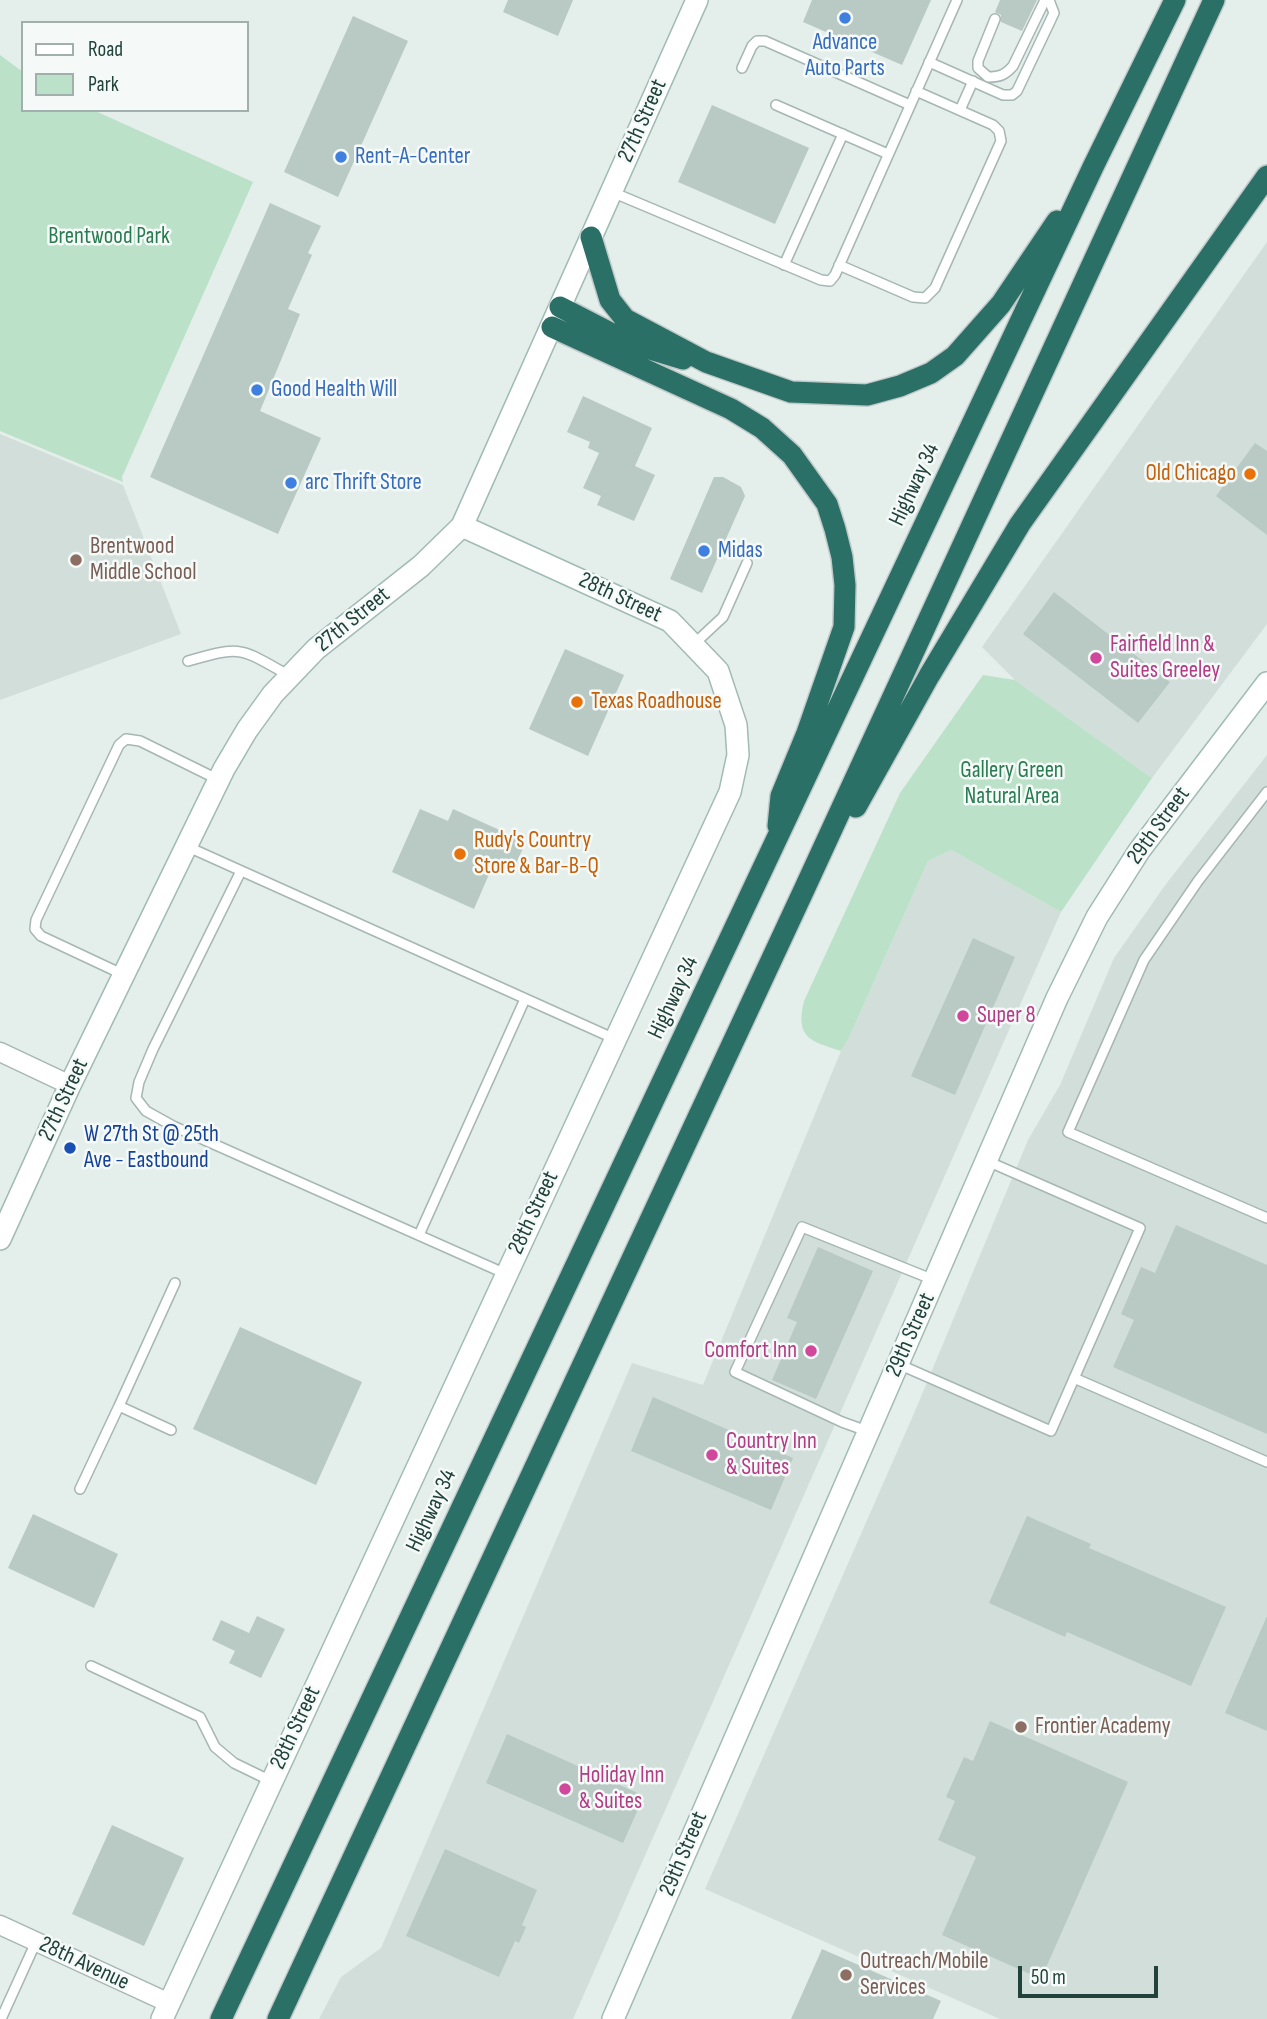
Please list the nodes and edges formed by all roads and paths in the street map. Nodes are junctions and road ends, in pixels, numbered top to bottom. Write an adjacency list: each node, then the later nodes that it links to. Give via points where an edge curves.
1 (697, 0): 18 (street, 27th Street)
2 (957, 0): 7 (lane)
3 (1047, 0): 6 (lane, via 1013,66 1006,74 988,77 978,68 978,61); 9 (lane, via 1054,13 1017,91 1003,95)
4 (1175, 0): 16 (highway, Highway 34)
5 (1214, 0): 36 (highway)
6 (995, 19)
7 (929, 62): 9 (lane); 10 (lane)
8 (742, 68): 12 (lane, via 757,41 765,41)
9 (973, 81): 13 (lane)
10 (916, 91): 12 (lane); 13 (lane)
11 (776, 105): 14 (lane)
12 (910, 105): 15 (lane)
13 (960, 110): 21 (lane, via 993,125 1001,141 935,288 925,298 913,296)
14 (843, 134): 15 (lane); 20 (lane)
15 (888, 154): 21 (lane)
16 (1093, 167): 24 (highway, via 1001,304 955,356 931,373 867,395 791,392); 33 (highway, Highway 34)
17 (1267, 176): 36 (highway, via 1020,523 846,827)
18 (612, 192): 19 (street, 27th Street); 20 (lane)
19 (591, 237): 22 (street, 27th Street); 24 (highway, via 616,310)
20 (784, 265): 21 (lane, via 830,281)
21 (839, 265)
22 (560, 307): 23 (street, 27th Street); 24 (highway, via 640,347)
23 (552, 327): 25 (street, 27th Street); 33 (highway, via 731,409 762,428 792,455 827,505 842,557 844,627 781,796)
24 (706, 362)
25 (462, 526): 27 (street, 28th Street, via 670,621); 29 (street, 27th Street)
26 (747, 563): 27 (lane, via 723,617)
27 (693, 645): 39 (street, 28th Street, via 718,671 736,725 738,755 730,792)
28 (188, 662): 29 (lane, via 234,649)
29 (290, 676): 31 (street, 27th Street, via 247,730)
30 (1267, 683): 42 (street, 29th Street, via 1139,851 1097,917)
31 (219, 780): 34 (street, 27th Street); 37 (lane, via 139,741 126,739 119,745 35,929)
32 (1267, 792): 43 (lane, via 1144,960 1068,1132)
33 (776, 842): 62 (highway, Highway 34)
34 (187, 846): 35 (lane); 37 (street, 27th Street)
35 (241, 871): 38 (lane); 44 (lane, via 153,1049 136,1098 146,1111 173,1126)
36 (803, 892): 63 (highway)
37 (124, 975): 41 (street, 27th Street)
38 (526, 999): 39 (lane); 44 (lane)
39 (615, 1040): 46 (street, 28th Street)
40 (0, 1052): 41 (street)
41 (70, 1085): 45 (street, 27th Street)
42 (987, 1161): 47 (street, 29th Street); 50 (lane, via 1140,1228)
43 (1267, 1218)
44 (419, 1235): 46 (lane)
45 (0, 1240)
46 (506, 1274): 57 (street, 28th Street)
47 (935, 1281): 49 (street, 29th Street); 53 (lane, via 802,1227 735,1372)
48 (175, 1283): 51 (lane)
49 (898, 1364): 50 (lane, via 1051,1431); 53 (street, 29th Street)
50 (1074, 1378): 54 (lane)
51 (119, 1406): 52 (lane); 55 (lane)
52 (171, 1430)
53 (869, 1431): 64 (street, 29th Street)
54 (1267, 1462)
55 (80, 1489)
56 (91, 1666): 57 (lane, via 200,1717 215,1747 234,1763)
57 (271, 1781): 60 (street, 28th Street)
58 (0, 1925): 59 (street, 28th Avenue)
59 (36, 1942): 60 (street, 28th Avenue); 61 (lane)
60 (165, 2011)
61 (1, 2019)
62 (221, 2019)
63 (278, 2019)
64 (613, 2019)

